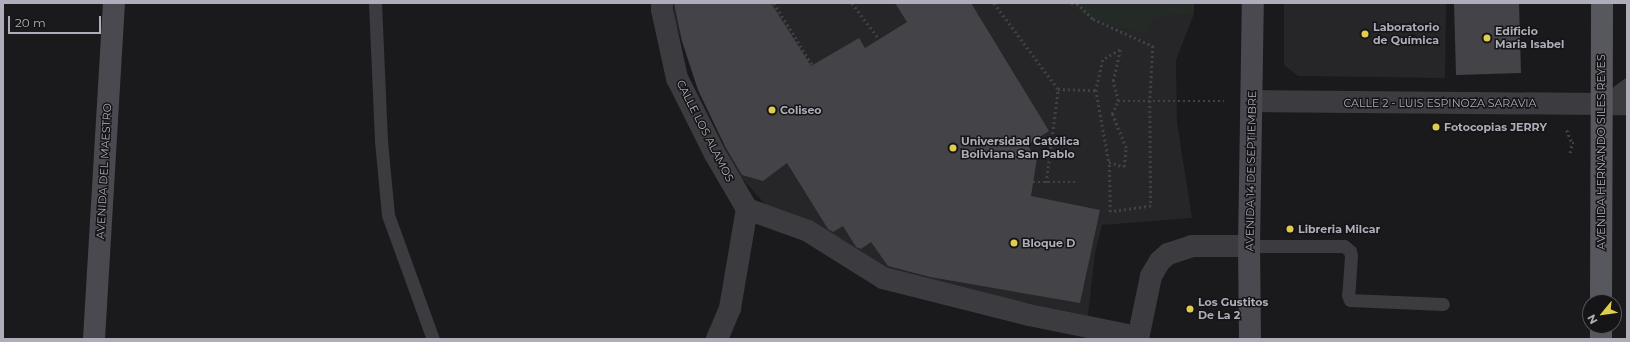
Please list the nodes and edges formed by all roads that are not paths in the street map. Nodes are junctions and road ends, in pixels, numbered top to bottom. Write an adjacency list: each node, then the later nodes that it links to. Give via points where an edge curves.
1 (114, 3): 15 (main road, AVENIDA DEL MAESTRO)
2 (375, 3): 16 (lane, via 381,142 388,215)
3 (662, 3): 10 (street, CALLE LOS ALAMOS, via 677,78)
4 (1253, 3): 7 (main road, AVENIDA 14 DE SEPTIEMBRE)
5 (1602, 3): 8 (main road, AVENIDA HERNANDO SILES REYES)
6 (1627, 84): 8 (lane)
7 (1252, 101): 8 (street, CALLE 2 - LUIS ESPINOZA SARAVIA); 11 (main road, AVENIDA 14 DE SEPTIEMBRE)
8 (1601, 104): 9 (street, CALLE 2 - LUIS ESPINOZA SARAVIA); 12 (main road, AVENIDA HERNANDO SILES REYES)
9 (1627, 104)
10 (747, 209): 14 (street, via 808,231 883,278 1029,315); 17 (street, via 730,308)
11 (1249, 246): 13 (lane, via 1344,246 1350,251 1351,256 1348,295 1350,300); 14 (street, via 1192,246 1160,261 1151,276); 18 (main road, AVENIDA 14 DE SEPTIEMBRE)
12 (1601, 294)
13 (1443, 304)
14 (1138, 338)
15 (94, 339)
16 (433, 339)
17 (717, 339)
18 (1250, 339)

